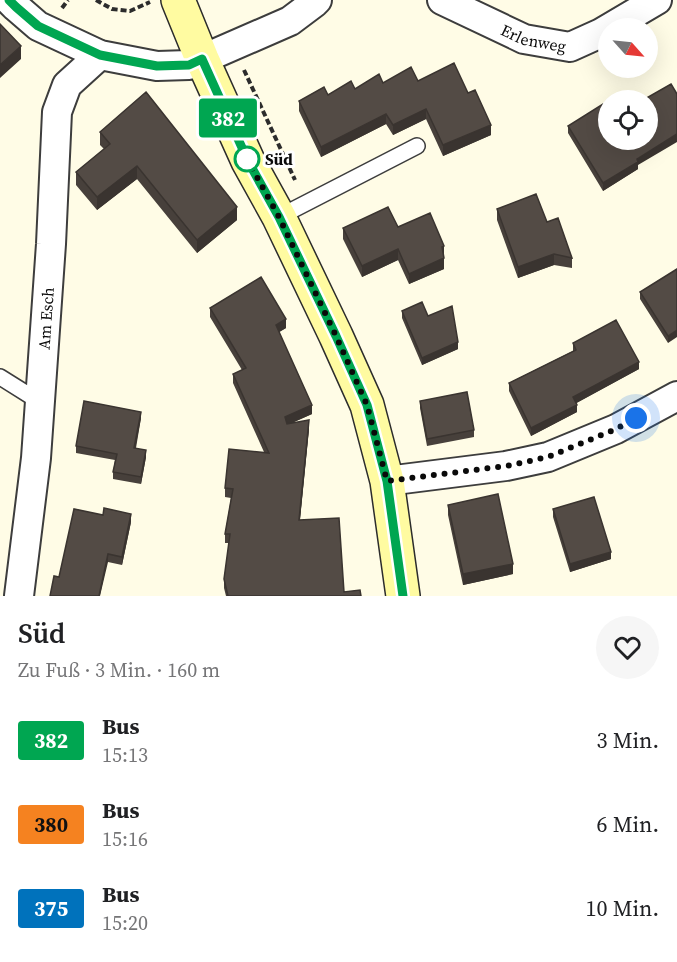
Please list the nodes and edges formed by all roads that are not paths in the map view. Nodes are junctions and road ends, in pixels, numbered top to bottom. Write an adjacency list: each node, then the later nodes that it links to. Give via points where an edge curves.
1 (9, 0): 7 (street, via 38,26)
2 (317, 0): 6 (street, via 290,21)
3 (442, 0): 4 (street, Erlenweg, via 524,39 570,47)
4 (657, 0)
5 (164, 1): 6 (main road)
6 (215, 54): 7 (street, via 189,65 157,66); 9 (main road, via 248,161)
7 (100, 55): 12 (street, Am Esch, via 67,85 57,112)
8 (417, 146): 9 (lane)
9 (292, 210): 13 (main road, via 336,336 367,405)
10 (0, 377): 12 (lane)
11 (677, 396): 13 (street, via 616,429 548,457)
12 (40, 402): 14 (street, Am Esch, via 36,458)
13 (387, 481): 15 (main road)
14 (14, 578)
15 (403, 596)

